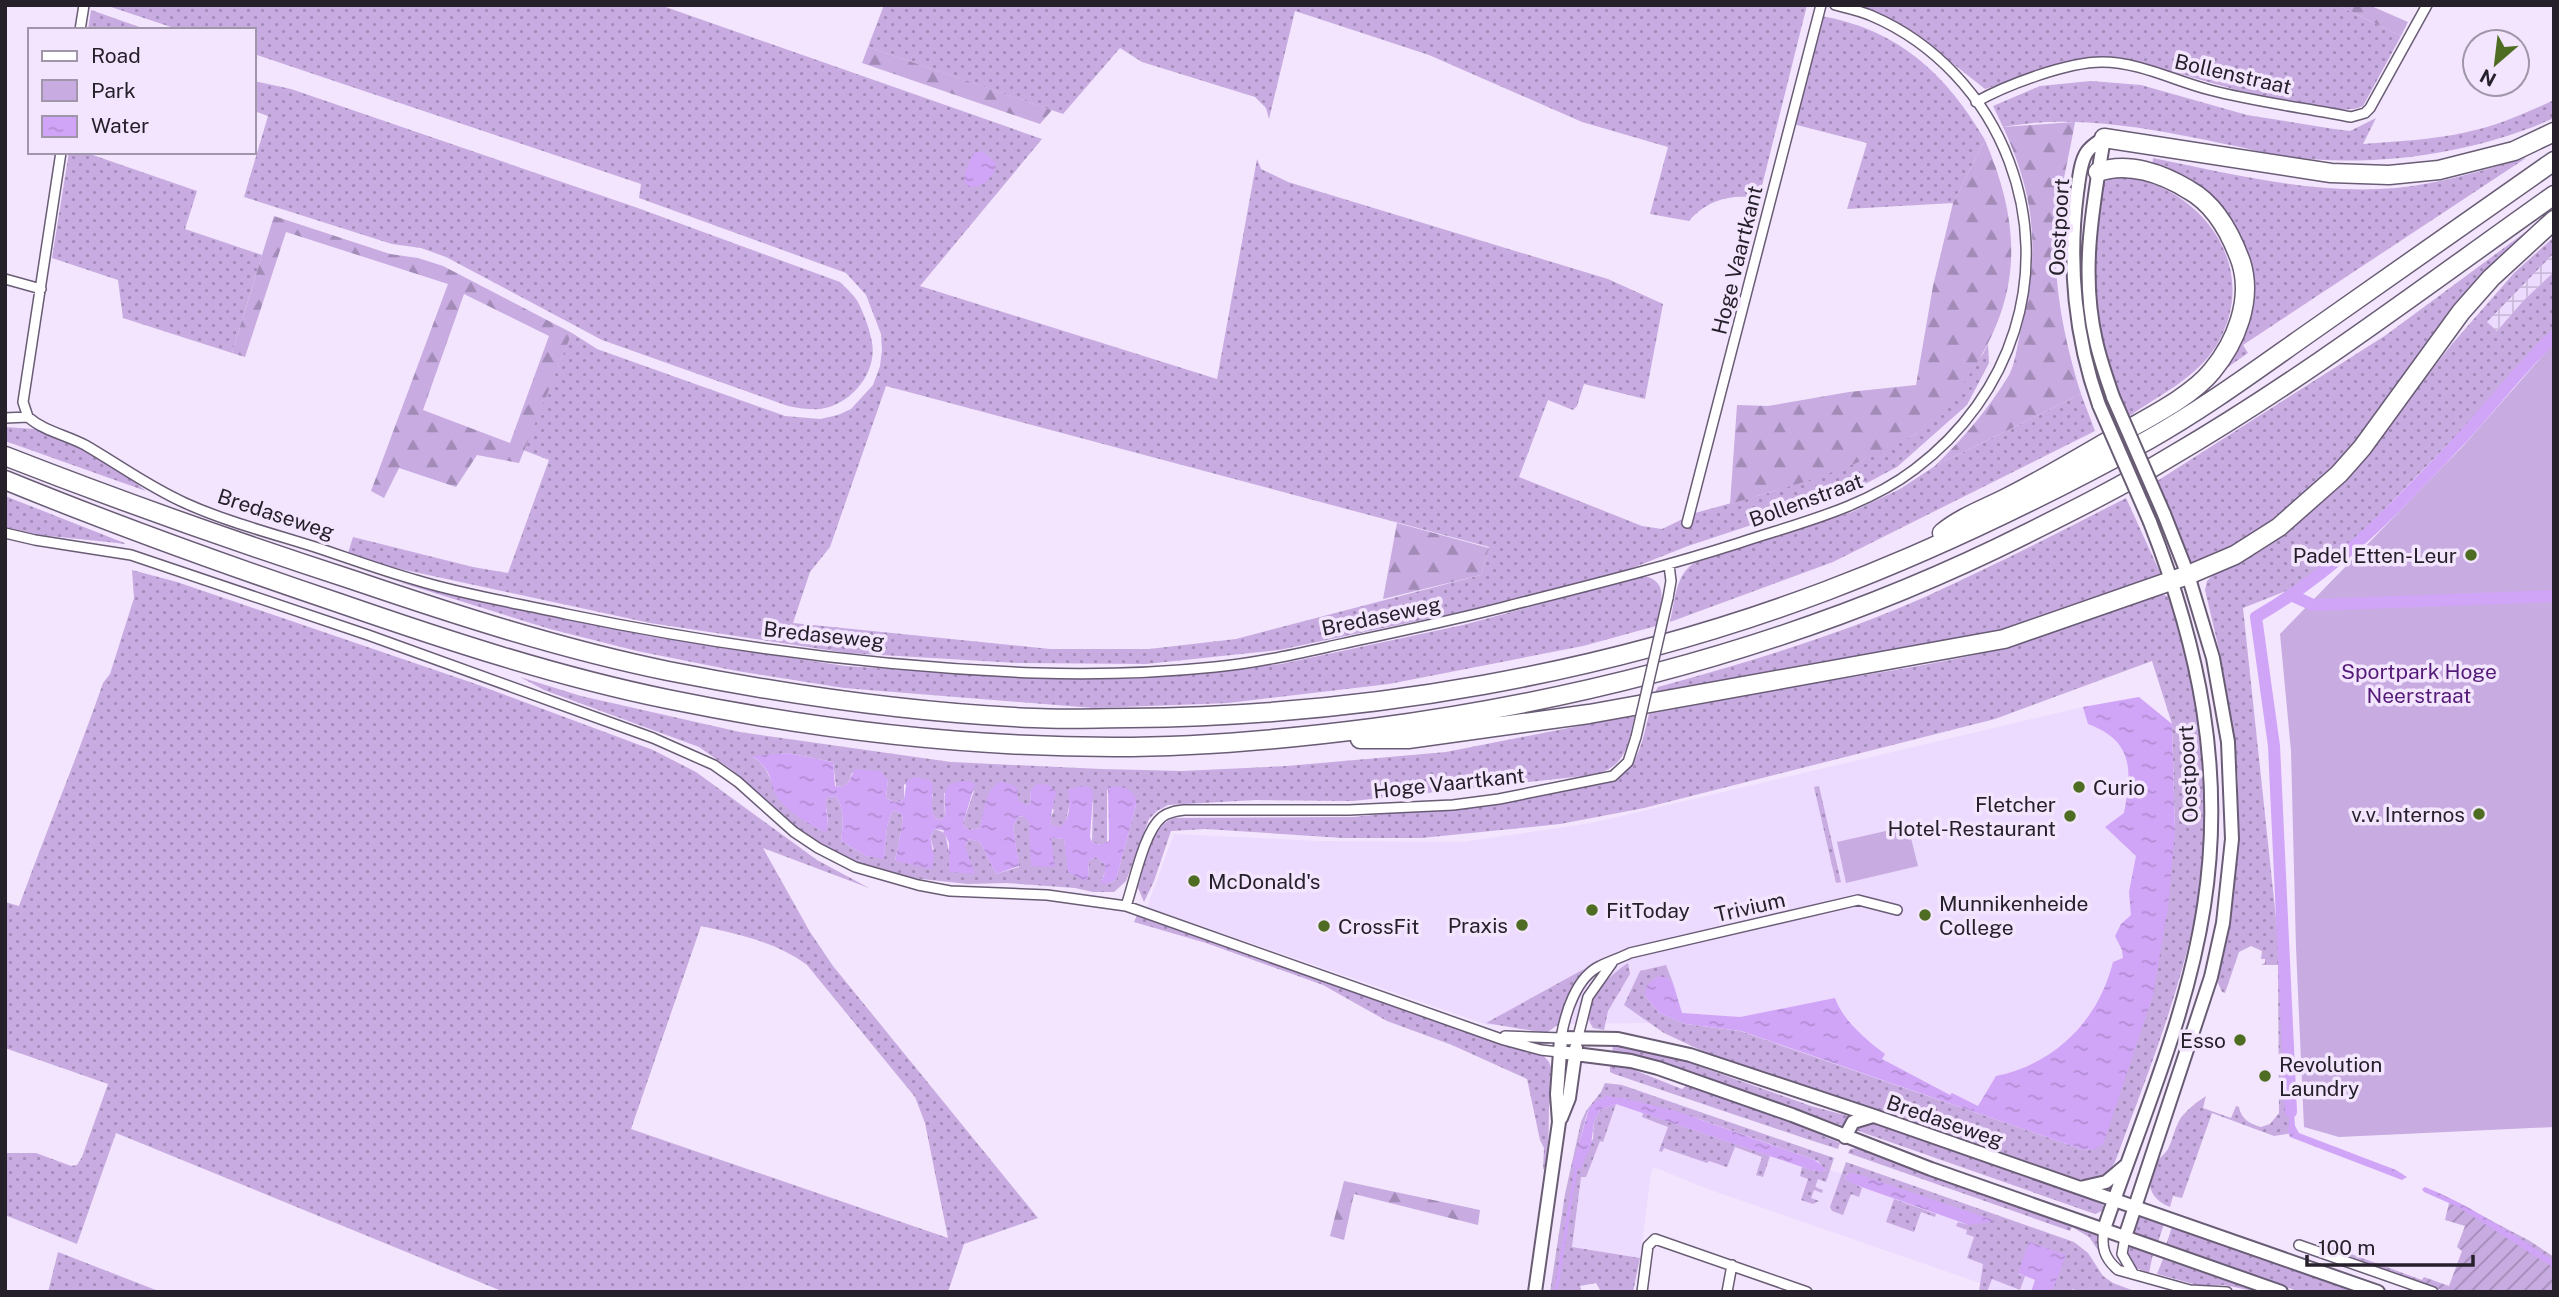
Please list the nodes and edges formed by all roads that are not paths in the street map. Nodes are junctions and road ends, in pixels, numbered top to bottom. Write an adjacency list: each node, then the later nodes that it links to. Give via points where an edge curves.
1 (84, 5): 5 (street)
2 (1835, 5): 6 (street, Bollenstraat, via 1871,15 1927,47 1955,72)
3 (2427, 5): 6 (street, Bollenstraat, via 2370,108 2351,117 2212,91 2102,62 2073,66)
4 (1823, 6): 20 (street, Hoge Vaartkant)
5 (80, 28)
6 (1976, 102): 23 (street, Bollenstraat, via 2011,166 2027,247 2024,295 2016,327 1984,396 1934,453 1876,494)
7 (2554, 132): 8 (highway, via 2514,151 2439,170 2389,175 2331,173)
8 (2104, 138): 11 (main road, Oostpoort); 24 (main road, Oostpoort, bridge, via 2086,153 2081,171 2074,219 2076,312 2099,405 2150,522)
9 (61, 154): 15 (street)
10 (2554, 161): 22 (highway, via 2158,434)
11 (2098, 173): 22 (highway, via 2112,168 2164,177 2192,191 2215,212 2232,237 2242,267 2243,308 2232,342 2192,389 2022,490 1948,528); 24 (main road, Oostpoort, bridge, via 2089,234 2089,291 2096,340 2113,397 2164,514)
12 (2554, 195): 25 (highway, via 2285,385 2167,460 2021,537 1913,584 1797,630 1673,670 1455,717)
13 (2554, 220): 24 (highway, via 2461,312 2339,474 2279,527 2235,555)
14 (5, 279): 15 (street)
15 (41, 289): 16 (street, via 23,402)
16 (28, 417): 17 (street); 23 (street, Bredaseweg, via 191,506 414,580 674,636 842,659 1035,673 1219,667 1457,619)
17 (5, 418)
18 (5, 456): 22 (highway, via 230,540 571,648 663,670 826,699 1039,719 1285,711 1535,674 1729,624 1825,592)
19 (5, 480): 25 (highway, via 247,572 424,632 563,674 660,697 822,726 942,739 1116,747)
20 (1687, 523)
21 (5, 533): 26 (street, Bredaseweg, via 131,555 653,737 713,765 794,832 855,867 950,891 1047,895)
22 (1917, 554)
23 (1669, 565): 26 (street, Hoge Vaartkant, bridge, via 1668,598 1636,737 1626,765 1609,778 1453,805 1174,811 1160,818 1151,832)
24 (2181, 578): 25 (highway, via 2004,639 1589,715 1408,739); 37 (main road, Oostpoort, via 2207,733 2210,843 2204,906 2189,979); 40 (main road, Oostpoort, via 2214,658 2228,742 2232,839 2223,923 2207,991)
25 (1283, 739)
26 (1126, 906): 29 (street, Bredaseweg)
27 (1897, 910): 28 (street, Trivium, via 1858,900 1630,953)
28 (1612, 962): 30 (street, via 1585,1004); 31 (street, Trivium, via 1598,967 1578,988)
29 (1490, 1034): 31 (street, Bredaseweg); 32 (street, Bredaseweg)
30 (1578, 1037): 31 (main road, Bredaseweg); 33 (main road); 34 (main road, Bredaseweg, via 1661,1047)
31 (1561, 1038): 32 (main road)
32 (1559, 1052): 33 (main road, Bredaseweg); 35 (main road)
33 (1575, 1054): 35 (main road, via 1569,1098); 36 (main road, Bredaseweg, via 1658,1068)
34 (1874, 1116): 36 (main road, via 1853,1122); 38 (main road, Bredaseweg)
35 (1559, 1122): 46 (main road)
36 (1845, 1137): 41 (main road, Bredaseweg)
37 (2128, 1163): 38 (main road, via 2106,1182); 39 (main road, Oostpoort)
38 (2077, 1188): 39 (main road, Bredaseweg)
39 (2114, 1201): 40 (main road, Bredaseweg); 41 (main road, Oostpoort)
40 (2135, 1208): 42 (main road, Oostpoort); 52 (main road, Bredaseweg)
41 (2104, 1229): 42 (main road, Bredaseweg); 45 (street, via 2102,1244 2110,1263)
42 (2125, 1237): 45 (street, via 2122,1254); 51 (main road, Bredaseweg)
43 (2300, 1245): 53 (street)
44 (1732, 1265): 47 (street, via 1661,1240 1651,1242); 48 (street); 49 (street)
45 (2133, 1273): 50 (street, via 2179,1288)
46 (1535, 1292)
47 (1642, 1292)
48 (1727, 1292)
49 (1807, 1292)
50 (2227, 1292)
51 (2281, 1292)
52 (2378, 1292)
53 (2433, 1292)

